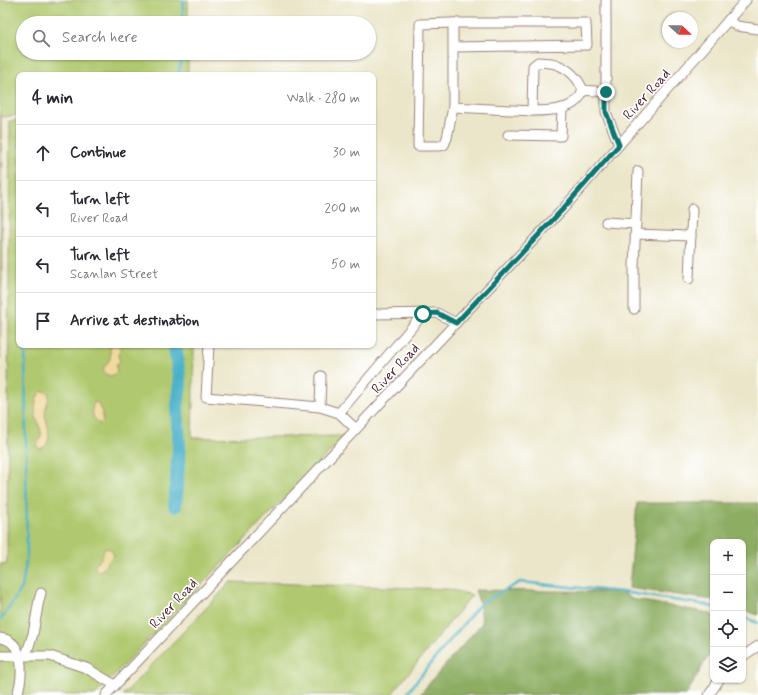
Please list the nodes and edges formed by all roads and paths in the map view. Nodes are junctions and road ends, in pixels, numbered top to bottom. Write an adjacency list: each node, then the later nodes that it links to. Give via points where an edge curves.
1 (606, 0): 10 (street)
2 (746, 0): 3 (street, River Road)
3 (728, 20): 5 (street, via 737,26); 15 (street, River Road)
4 (453, 23): 6 (street, via 586,23 587,45); 7 (street); 11 (street, via 420,24 418,146 444,144)
5 (758, 29)
6 (538, 46): 7 (street); 8 (street)
7 (453, 47): 11 (street)
8 (538, 62): 9 (street, via 554,64 572,73); 13 (street, via 533,66)
9 (583, 90): 10 (street); 12 (street, via 581,97)
10 (606, 92): 15 (street, via 606,112)
11 (452, 107): 13 (street)
12 (562, 108): 13 (street, via 550,111); 14 (street, via 561,136)
13 (532, 110)
14 (508, 135)
15 (619, 145): 26 (street, River Road)
16 (638, 171): 19 (street)
17 (692, 209): 21 (street)
18 (606, 222): 19 (street)
19 (636, 224): 20 (street)
20 (636, 234): 21 (street); 23 (street)
21 (691, 236): 22 (street)
22 (690, 279)
23 (634, 309)
24 (376, 314): 25 (street)
25 (423, 314): 26 (street, via 437,313); 30 (street)
26 (456, 323): 31 (street, River Road)
27 (209, 348): 29 (street, via 206,397)
28 (321, 376): 29 (street)
29 (320, 407): 30 (street)
30 (339, 413): 31 (street)
31 (356, 429): 39 (street, River Road)
32 (41, 593): 36 (street, via 34,634)
33 (0, 638): 36 (street, via 10,640)
34 (758, 646): 35 (street)
35 (746, 654)
36 (23, 655): 37 (street); 39 (street, via 50,656 86,668); 40 (street)
37 (0, 656)
38 (717, 683): 42 (street)
39 (115, 685): 41 (street, River Road)
40 (17, 695)
41 (106, 695)
42 (709, 695)

